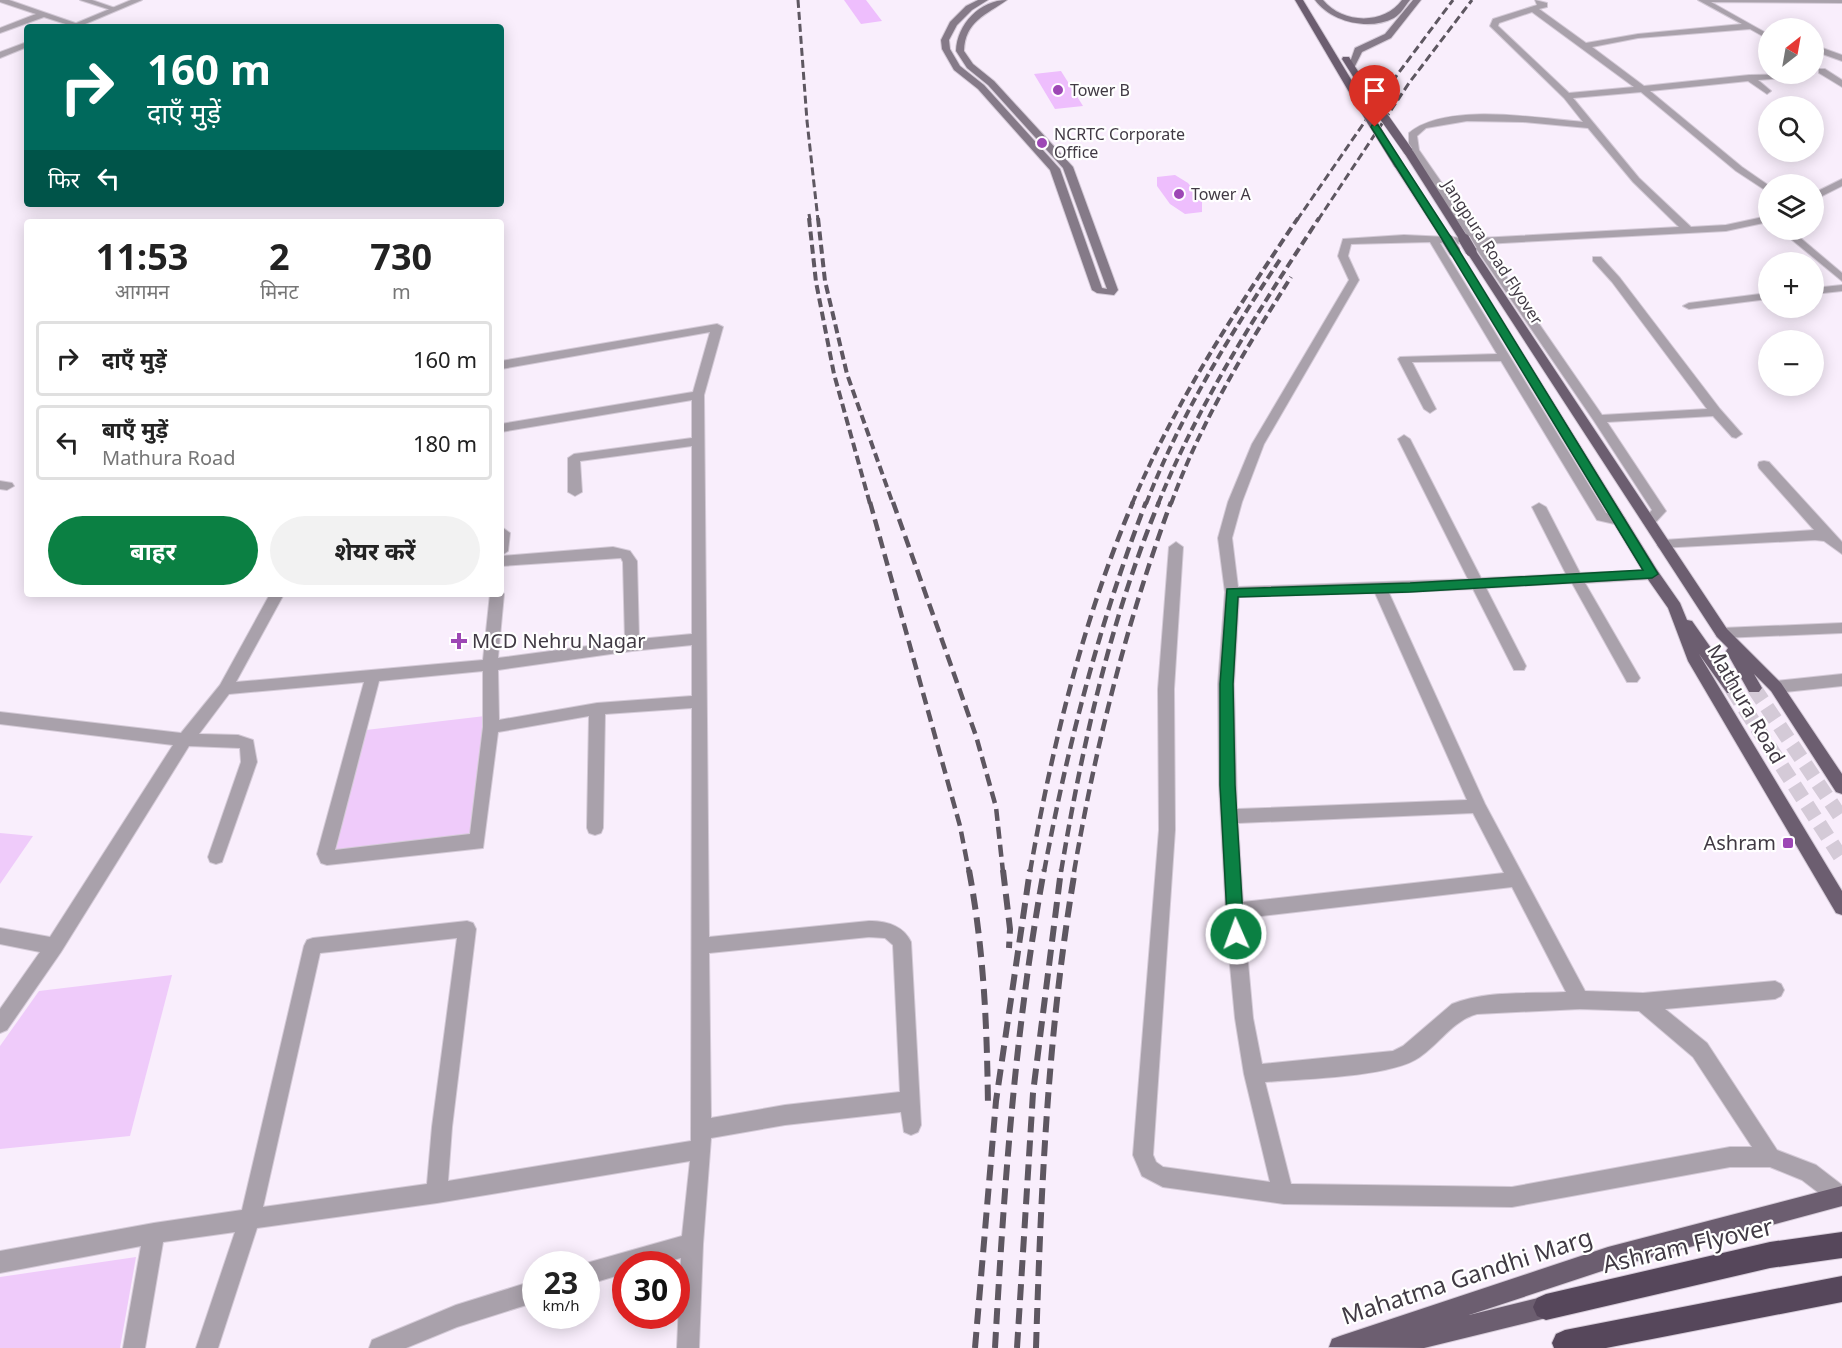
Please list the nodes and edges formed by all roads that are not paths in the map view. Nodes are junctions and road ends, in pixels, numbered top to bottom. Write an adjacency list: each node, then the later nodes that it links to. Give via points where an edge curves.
1 (1, 0): 15 (street)
2 (84, 0): 16 (street)
3 (138, 0): 16 (street)
4 (984, 0): 5 (main road, via 959,16 948,32 945,40 950,59 1055,170 1097,290 1110,293 1113,290 1068,167 960,51 970,22)
5 (1003, 0)
6 (1299, 0): 69 (main road, Jangpura Road Flyover, bridge)
7 (1310, 0): 19 (main road)
8 (1319, 0): 9 (main road, via 1328,11 1368,20 1390,16)
9 (1406, 0)
10 (1417, 0): 33 (main road, via 1388,36 1358,50)
11 (1526, 0): 14 (street)
12 (1701, 0): 13 (street); 22 (street)
13 (1842, 1)
14 (1540, 3): 26 (street); 40 (street, via 1496,21 1494,26)
15 (18, 6): 17 (street); 18 (street)
16 (114, 9): 21 (street)
17 (0, 13)
18 (44, 14): 20 (street); 24 (street)
19 (1322, 19)
20 (69, 24)
21 (79, 24)
22 (1752, 26): 23 (street); 26 (street, via 1638,36)
23 (1758, 29)
24 (0, 31)
25 (24, 45): 30 (street)
26 (1585, 46): 38 (street)
27 (1340, 48): 33 (main road, Jangpura Road Flyover)
28 (1824, 52): 29 (street)
29 (1830, 54): 31 (street); 32 (street)
30 (0, 55)
31 (1824, 55)
32 (1842, 58)
33 (1351, 66): 70 (main road, Jangpura Road Flyover, bridge)
34 (1824, 74): 37 (street)
35 (1758, 77): 36 (street)
36 (1749, 78): 38 (street); 39 (street)
37 (1842, 84)
38 (1643, 89): 40 (street); 42 (street)
39 (1767, 91)
40 (1567, 96): 41 (street)
41 (1590, 125): 46 (street, via 1647,192); 49 (street, via 1473,118 1442,120 1415,129 1414,150)
42 (1758, 182)
43 (1842, 182): 44 (street)
44 (1824, 192)
45 (1758, 221): 46 (street)
46 (1688, 230): 49 (street)
47 (1433, 239): 49 (street); 56 (street); 80 (street, via 1347,241 1343,256 1354,280 1258,444 1235,502 1225,538)
48 (1797, 240): 51 (street)
49 (1476, 241): 61 (street)
50 (1598, 259): 60 (street)
51 (1842, 278)
52 (1842, 288): 53 (street)
53 (1824, 290)
54 (1758, 297): 55 (street)
55 (1689, 306)
56 (1503, 357): 59 (street, via 1404,359); 69 (street, via 1602,517)
57 (504, 364): 58 (street, via 717,327)
58 (698, 395): 62 (street); 65 (street)
59 (1430, 409)
60 (1716, 412): 61 (street); 63 (street)
61 (1599, 419): 70 (street, via 1659,511)
62 (504, 427)
63 (1736, 434)
64 (1404, 439): 78 (street)
65 (698, 441): 67 (street, via 574,458); 86 (street)
66 (1764, 465): 71 (street)
67 (575, 492)
68 (1539, 507): 77 (street)
69 (1620, 520): 76 (main road, Mathura Road)
70 (1649, 521): 72 (main road, Mathura Road)
71 (1828, 537): 72 (street); 74 (street)
72 (1664, 545): 85 (main road, Mathura Road)
73 (1176, 547): 123 (street, via 1166,689 1167,830 1143,1155 1145,1165 1163,1177)
74 (1842, 549)
75 (504, 561): 87 (street, via 625,554 630,561)
76 (1652, 574): 77 (street); 83 (main road, Mathura Road)
77 (1575, 577): 78 (street); 91 (street)
78 (1478, 582): 79 (street); 89 (street)
79 (1380, 588): 80 (street); 103 (street)
80 (1232, 592): 104 (street, via 1226,684)
81 (275, 597): 95 (street)
82 (497, 597): 88 (street)
83 (1675, 607): 96 (main road); 108 (main road, Mathura Road, via 1693,657)
84 (1842, 628): 85 (street)
85 (1722, 633): 93 (main road, Mathura Road); 94 (main road)
86 (699, 639): 87 (street); 97 (street)
87 (632, 645): 88 (street)
88 (490, 665): 90 (street); 100 (street)
89 (1519, 666)
90 (374, 676): 95 (street); 100 (street, via 327,858 466,841 477,843)
91 (1632, 678)
92 (1842, 680): 93 (street)
93 (1776, 687): 102 (main road, Mathura Road)
94 (1754, 688)
95 (225, 689): 101 (street)
96 (1731, 689)
97 (701, 701): 98 (street); 112 (street)
98 (597, 709): 100 (street); 105 (street)
99 (0, 718): 101 (street)
100 (491, 727)
101 (185, 740): 106 (street, via 238,741 247,744 250,751); 111 (street)
102 (1842, 787)
103 (1478, 806): 104 (street); 107 (street)
104 (1229, 816): 109 (street)
105 (595, 828)
106 (216, 857)
107 (1516, 879): 109 (street); 114 (street)
108 (1842, 907)
109 (1236, 911): 117 (street, via 1244,1018)
110 (0, 936): 111 (street)
111 (55, 946): 116 (street)
112 (702, 946): 118 (street, via 869,929 895,932 902,942); 120 (street)
113 (1775, 990): 115 (street)
114 (1580, 1000): 115 (street); 117 (street, via 1477,1005 1459,1010 1410,1053 1394,1060)
115 (1643, 1002): 121 (street, via 1700,1050)
116 (0, 1024)
117 (1254, 1074): 123 (street)
118 (910, 1101): 119 (street); 120 (street, via 785,1115)
119 (911, 1125)
120 (701, 1140): 122 (street); 127 (street)
121 (1770, 1157): 123 (street, via 1730,1157 1512,1197); 124 (street, via 1809,1172)
122 (437, 1193): 125 (street); 125 (street, via 467,929 312,946)
123 (1284, 1194)
124 (1841, 1196): 139 (main road, Mahatma Gandhi Marg, via 1608,1258)
125 (250, 1219): 126 (street); 136 (street)
126 (154, 1233): 129 (street); 135 (street)
127 (692, 1244): 130 (street); 138 (street)
128 (1842, 1245): 133 (highway, Ashram Flyover, via 1770,1255)
129 (0, 1262)
130 (600, 1270)
131 (1842, 1289): 134 (highway)
132 (522, 1295): 137 (street, via 456,1316)
133 (1546, 1307): 139 (main road, Mahatma Gandhi Marg, via 1420,1338)
134 (1558, 1345)
135 (134, 1348)
136 (207, 1348)
137 (380, 1348)
138 (688, 1348)
139 (1332, 1348)

